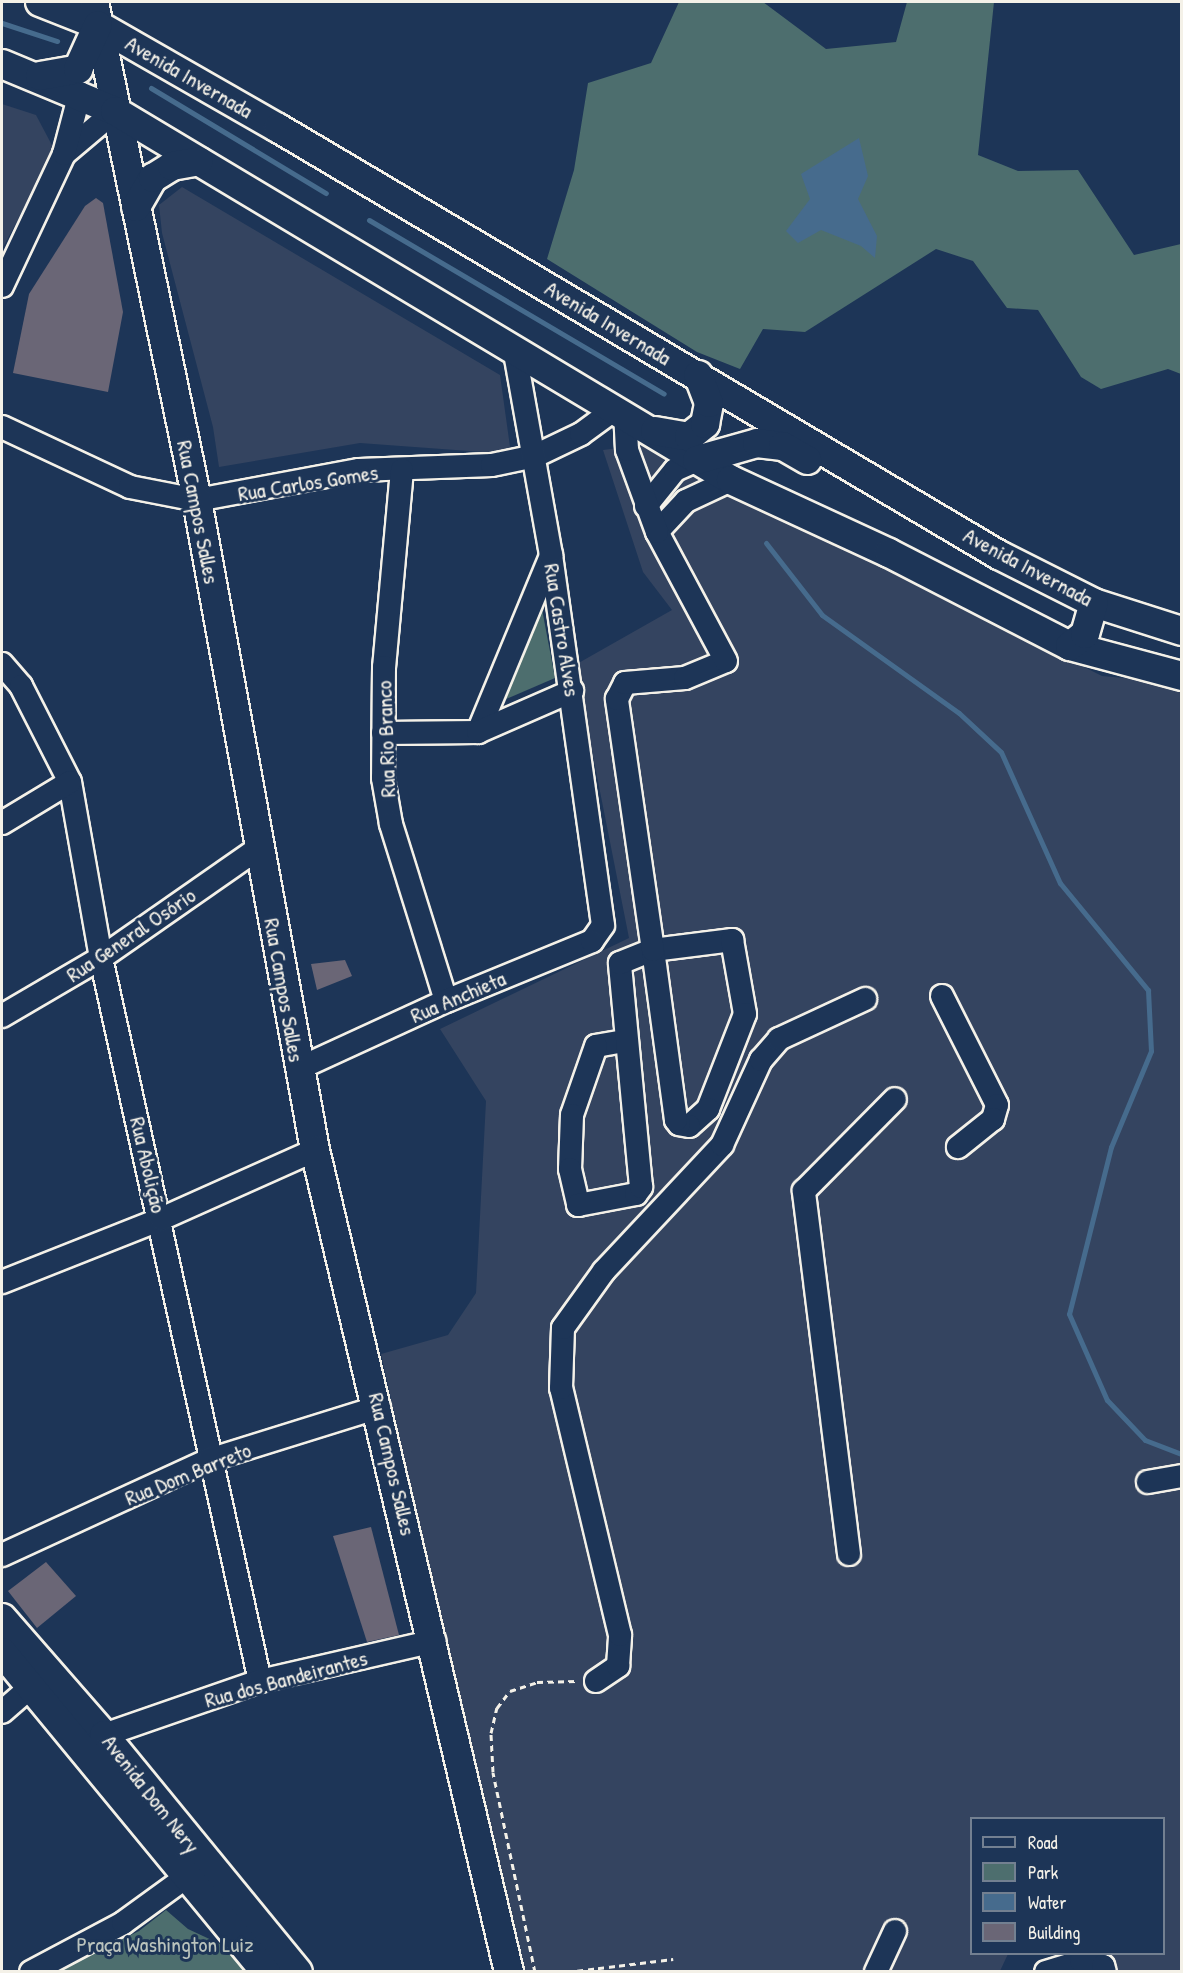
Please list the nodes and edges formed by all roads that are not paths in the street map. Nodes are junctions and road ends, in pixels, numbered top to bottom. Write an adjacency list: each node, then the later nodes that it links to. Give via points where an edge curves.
1 (40, 2): 2 (main road, Avenida Invernada)
2 (96, 13): 4 (main road, via 78,69); 6 (main road, Rua Campos Salles); 12 (main road, Avenida Invernada)
3 (2, 64): 4 (main road)
4 (40, 76): 5 (main road)
5 (80, 93): 6 (main road); 7 (street)
6 (115, 111): 7 (street); 8 (main road); 9 (main road, Rua Campos Salles)
7 (64, 154): 10 (street)
8 (199, 161): 9 (main road, via 172,165 153,178); 11 (main road)
9 (136, 207): 21 (main road, Rua Campos Salles)
10 (2, 286)
11 (514, 348): 13 (main road); 16 (street, Rua Castro Alves)
12 (698, 375): 13 (main road, via 709,403 705,424 689,437); 20 (main road, Avenida Invernada)
13 (629, 418): 16 (street, Rua Carlos Gomes, via 581,434); 17 (main road); 22 (street, via 627,450)
14 (2, 427): 21 (street, Rua Carlos Gomes, via 130,487)
15 (741, 447): 17 (main road); 19 (main road); 20 (main road, via 771,443 835,476)
16 (536, 456): 18 (street, Rua Carlos Gomes, via 492,465); 24 (street, Rua Castro Alves)
17 (697, 460): 19 (main road); 22 (street, via 675,471)
18 (402, 470): 21 (street, Rua Carlos Gomes, via 359,471); 32 (street, Rua Rio Branco, via 384,667)
19 (731, 480): 23 (street, via 686,501); 27 (main road, via 889,553)
20 (884, 487): 25 (main road, Avenida Invernada, via 999,555)
21 (197, 500): 35 (main road, Rua Campos Salles)
22 (646, 506): 23 (street)
23 (657, 532): 37 (street, via 726,661 685,678 634,681 619,690)
24 (551, 555): 30 (street, Rua Castro Alves); 31 (street)
25 (1094, 603): 26 (main road, Avenida Invernada); 27 (main road, via 1085,634)
26 (1182, 632)
27 (1070, 646): 29 (main road)
28 (2, 664): 33 (street, Rua Abolição, via 21,686)
29 (1179, 675)
30 (572, 691): 31 (street); 36 (street, Rua Castro Alves)
31 (478, 732): 32 (street)
32 (383, 733): 41 (street, Rua Rio Branco, via 383,778 391,824)
33 (70, 782): 34 (street); 38 (street, Rua Abolição)
34 (2, 823)
35 (257, 849): 38 (street, Rua General Osório); 44 (main road, Rua Campos Salles)
36 (604, 914): 41 (street, Rua Anchieta, via 600,933 592,941)
37 (653, 950): 37 (street, via 727,939 736,945 743,1025 708,1109 689,1125 676,1120); 43 (street, via 626,958 618,969)
38 (101, 958): 42 (street, Rua General Osório); 48 (street, Rua Abolição)
39 (942, 996): 46 (street, via 997,1106 993,1119)
40 (865, 999): 60 (street, via 779,1039 761,1060 722,1145 604,1271 563,1328 561,1388 620,1635 618,1666)
41 (446, 1001): 44 (street, Rua Anchieta)
42 (2, 1016)
43 (624, 1041): 43 (street, via 596,1046 572,1115 570,1169 578,1205 636,1194 641,1187)
44 (298, 1070): 47 (main road, Rua Campos Salles)
45 (895, 1100): 54 (street, via 804,1191)
46 (958, 1147)
47 (315, 1150): 48 (street); 50 (main road, Rua Campos Salles)
48 (161, 1219): 49 (street); 51 (street, Rua Abolição)
49 (2, 1282)
50 (379, 1407): 51 (street, Rua Dom Barreto); 57 (main road, Rua Campos Salles)
51 (209, 1460): 55 (street, Rua Dom Barreto); 59 (street, Rua Abolição)
52 (1182, 1476): 53 (street)
53 (1148, 1482)
54 (849, 1554)
55 (2, 1555)
56 (2, 1618): 63 (main road, Avenida Dom Nery)
57 (434, 1641): 59 (street, Rua dos Bandeirantes); 69 (main road, Rua Campos Salles)
58 (2, 1652): 61 (main road, Avenida Dom Nery)
59 (260, 1681): 63 (street, Rua dos Bandeirantes)
60 (596, 1681)
61 (31, 1687): 62 (street); 64 (main road, Avenida Dom Nery)
62 (2, 1712)
63 (105, 1735): 64 (main road, Avenida Dom Nery)
64 (197, 1870): 66 (street, via 123,1923); 67 (main road, Avenida Dom Nery); 68 (main road, Avenida Dom Nery)
65 (895, 1931): 70 (street)
66 (31, 1971)
67 (266, 1971)
68 (298, 1971)
69 (509, 1971)
70 (876, 1971)
71 (1046, 1971): 72 (street, via 1081,1961 1103,1966)
72 (1105, 1971)

